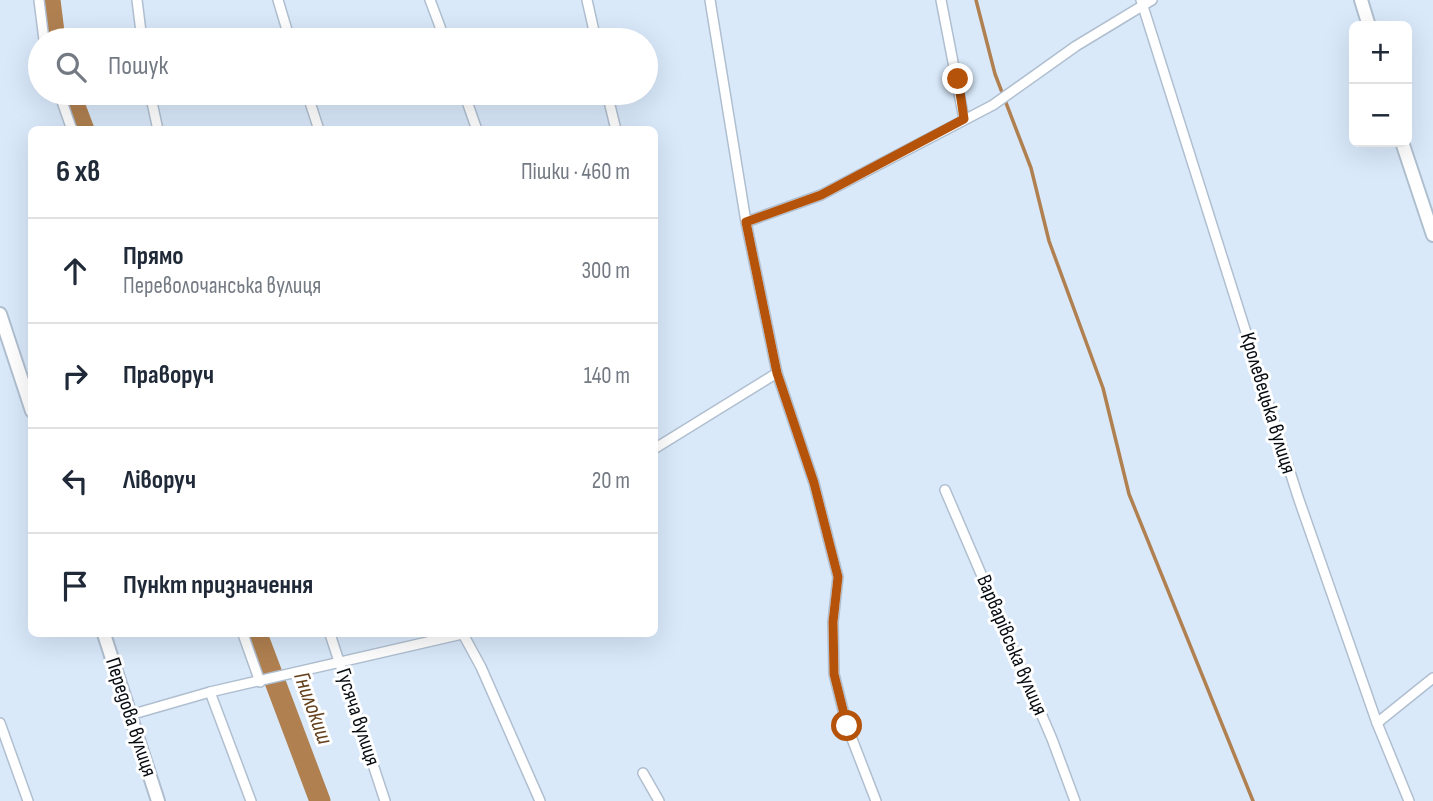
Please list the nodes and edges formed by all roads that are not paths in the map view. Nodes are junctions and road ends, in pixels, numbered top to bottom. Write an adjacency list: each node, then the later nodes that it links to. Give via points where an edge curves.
1 (39, 0): 12 (street)
2 (136, 0): 13 (street)
3 (278, 0): 14 (street)
4 (430, 0): 15 (street)
5 (587, 0): 16 (street)
6 (710, 0): 29 (street)
7 (941, 0): 22 (street)
8 (1152, 0): 10 (street)
9 (1362, 0): 11 (main road)
10 (1142, 3): 22 (street, via 993,105); 47 (street, Кролевецька вулиця, via 1298,497)
11 (1368, 21)
12 (42, 28)
13 (140, 28)
14 (286, 28)
15 (440, 28)
16 (593, 28)
17 (63, 105): 23 (street)
18 (153, 105): 24 (street)
19 (311, 105): 25 (street)
20 (468, 105): 26 (street)
21 (610, 105): 27 (street)
22 (964, 119): 29 (street, via 821,195)
23 (71, 126)
24 (157, 126)
25 (318, 126)
26 (476, 126)
27 (615, 126)
28 (1404, 147): 30 (main road)
29 (746, 222): 32 (street)
30 (1433, 235)
31 (0, 314): 33 (main road)
32 (777, 373): 34 (street); 55 (street, via 814,483 838,577 834,674 847,726)
33 (28, 399)
34 (658, 447)
35 (945, 490): 56 (street, Варварівська вулиця)
36 (105, 637): 45 (main road, Передова вулиця)
37 (244, 637): 43 (street)
38 (331, 637): 41 (street, Гусяча вулиця)
39 (450, 637): 41 (street)
40 (464, 637): 53 (street)
41 (340, 664): 43 (street); 52 (street, Гусяча вулиця)
42 (1433, 678): 47 (street)
43 (262, 682): 44 (street)
44 (210, 692): 45 (street); 51 (street)
45 (130, 715): 50 (main road, Передова вулиця)
46 (0, 723): 49 (street)
47 (1377, 723): 57 (street, Кролевецька вулиця)
48 (643, 773): 54 (street)
49 (28, 801)
50 (158, 801)
51 (250, 801)
52 (385, 801)
53 (540, 801)
54 (659, 801)
55 (876, 801)
56 (1075, 801)
57 (1409, 801)

